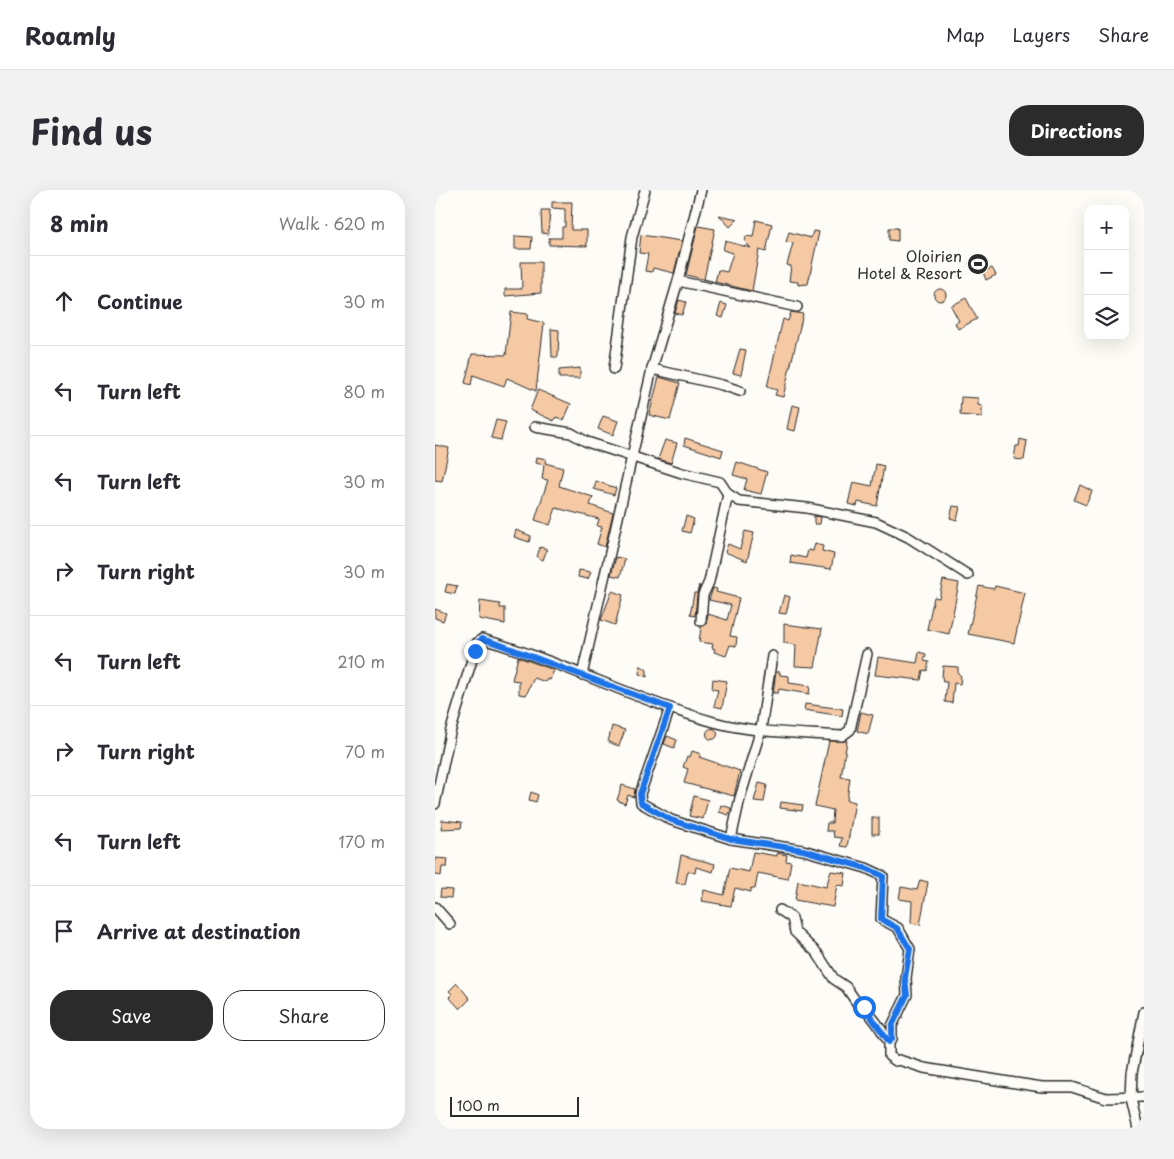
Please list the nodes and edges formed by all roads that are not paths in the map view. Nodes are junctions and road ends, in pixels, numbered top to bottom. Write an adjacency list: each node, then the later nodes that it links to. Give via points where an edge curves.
1 (645, 190): 5 (street, via 632,237)
2 (701, 190): 3 (street)
3 (678, 282): 4 (street); 6 (street)
4 (797, 307)
5 (614, 369)
6 (652, 369): 7 (street); 9 (street)
7 (740, 391)
8 (535, 427): 9 (street, via 571,433 587,442)
9 (634, 456): 10 (street, via 720,482); 15 (street)
10 (728, 494): 11 (street, via 739,501 807,508 876,522 908,537); 12 (street, via 709,582 703,595)
11 (968, 575)
12 (701, 621)
13 (867, 654): 17 (street, via 850,730 842,736)
14 (772, 656): 17 (street)
15 (582, 675): 16 (street); 18 (street, via 482,639 477,643 450,733)
16 (670, 708): 17 (street, via 717,723); 19 (street, via 640,794 641,803 671,820)
17 (761, 729): 19 (street)
18 (435, 804)
19 (731, 839): 24 (street, via 803,850 883,876 881,919 897,928 910,949 905,978 907,995 892,1026)
20 (435, 907): 22 (street)
21 (779, 910): 24 (street, via 792,918 795,932 817,953 834,979 846,986)
22 (450, 924)
23 (1144, 1012): 26 (street, via 1132,1073)
24 (889, 1042): 26 (street, via 889,1056 923,1068 1033,1086 1072,1087 1106,1098)
25 (1144, 1097): 26 (street)
26 (1131, 1099): 27 (street)
27 (1137, 1129)

